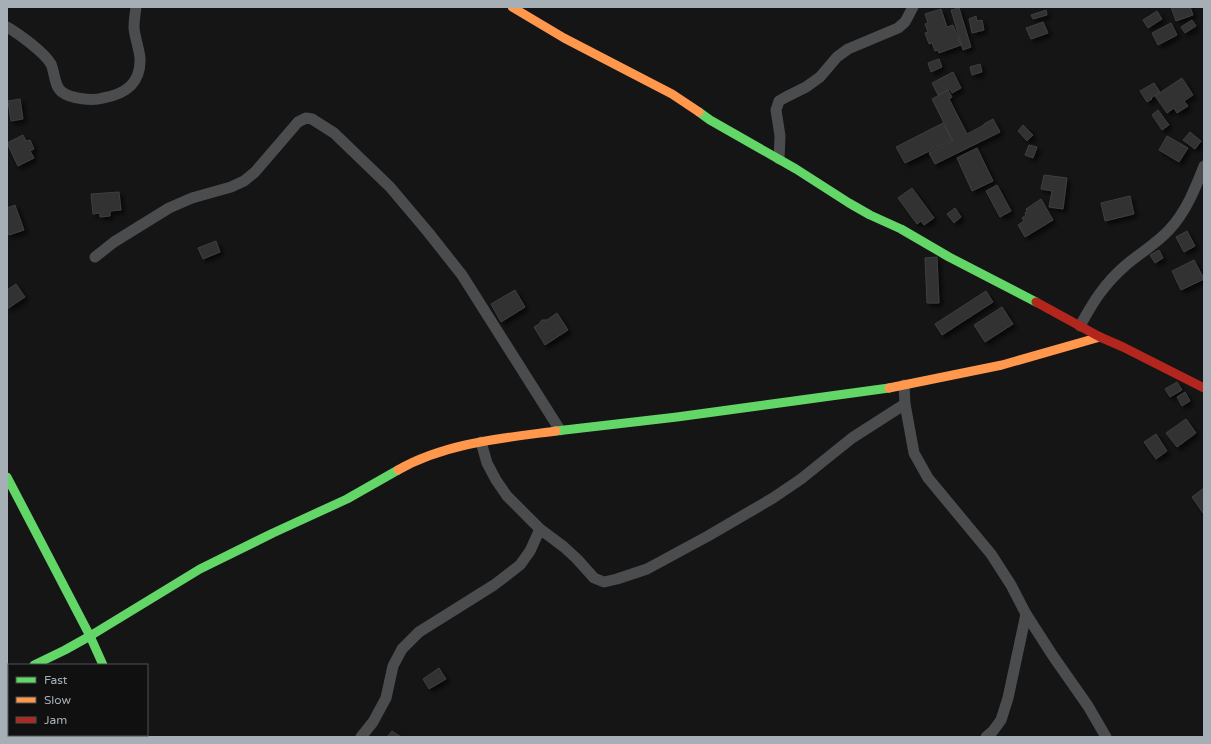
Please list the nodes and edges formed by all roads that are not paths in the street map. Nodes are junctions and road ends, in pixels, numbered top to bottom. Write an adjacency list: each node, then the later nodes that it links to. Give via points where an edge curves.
1 (136, 7): 4 (street, via 134,28 140,58 139,72 127,90 115,96 96,100 73,97 62,92 57,86 50,63 38,50)
2 (512, 7): 5 (street, via 600,58 672,94 710,120)
3 (913, 7): 5 (street, via 906,22 898,28 848,49 837,56 820,77 779,101 776,110 780,136)
4 (7, 27)
5 (779, 159): 8 (street, via 859,209)
6 (1204, 166): 8 (street, via 1179,218 1168,231 1110,280 1092,302)
7 (95, 258): 13 (street, via 114,242 169,208 244,181 298,122 306,118 312,119 334,133 390,187 428,232 462,275)
8 (1080, 326): 9 (street)
9 (1100, 337): 10 (street, via 1002,365); 11 (street)
10 (904, 385): 12 (street); 13 (street, via 676,417)
11 (1204, 388)
12 (905, 404): 16 (street, via 852,438 773,498 647,569 604,582 594,578 564,547); 17 (street, via 914,453 928,478 991,554)
13 (560, 430): 14 (street)
14 (481, 442): 16 (street, via 496,480); 18 (street, via 442,451 405,466 347,499 200,569)
15 (7, 477): 18 (street)
16 (540, 529): 21 (street, via 520,565 494,585 419,632 402,649 392,666 386,698 373,722)
17 (1026, 614): 22 (street, via 1001,720); 23 (street)
18 (90, 636): 19 (street); 20 (street)
19 (36, 664)
20 (103, 664)
21 (361, 737)
22 (986, 737)
23 (1106, 737)

